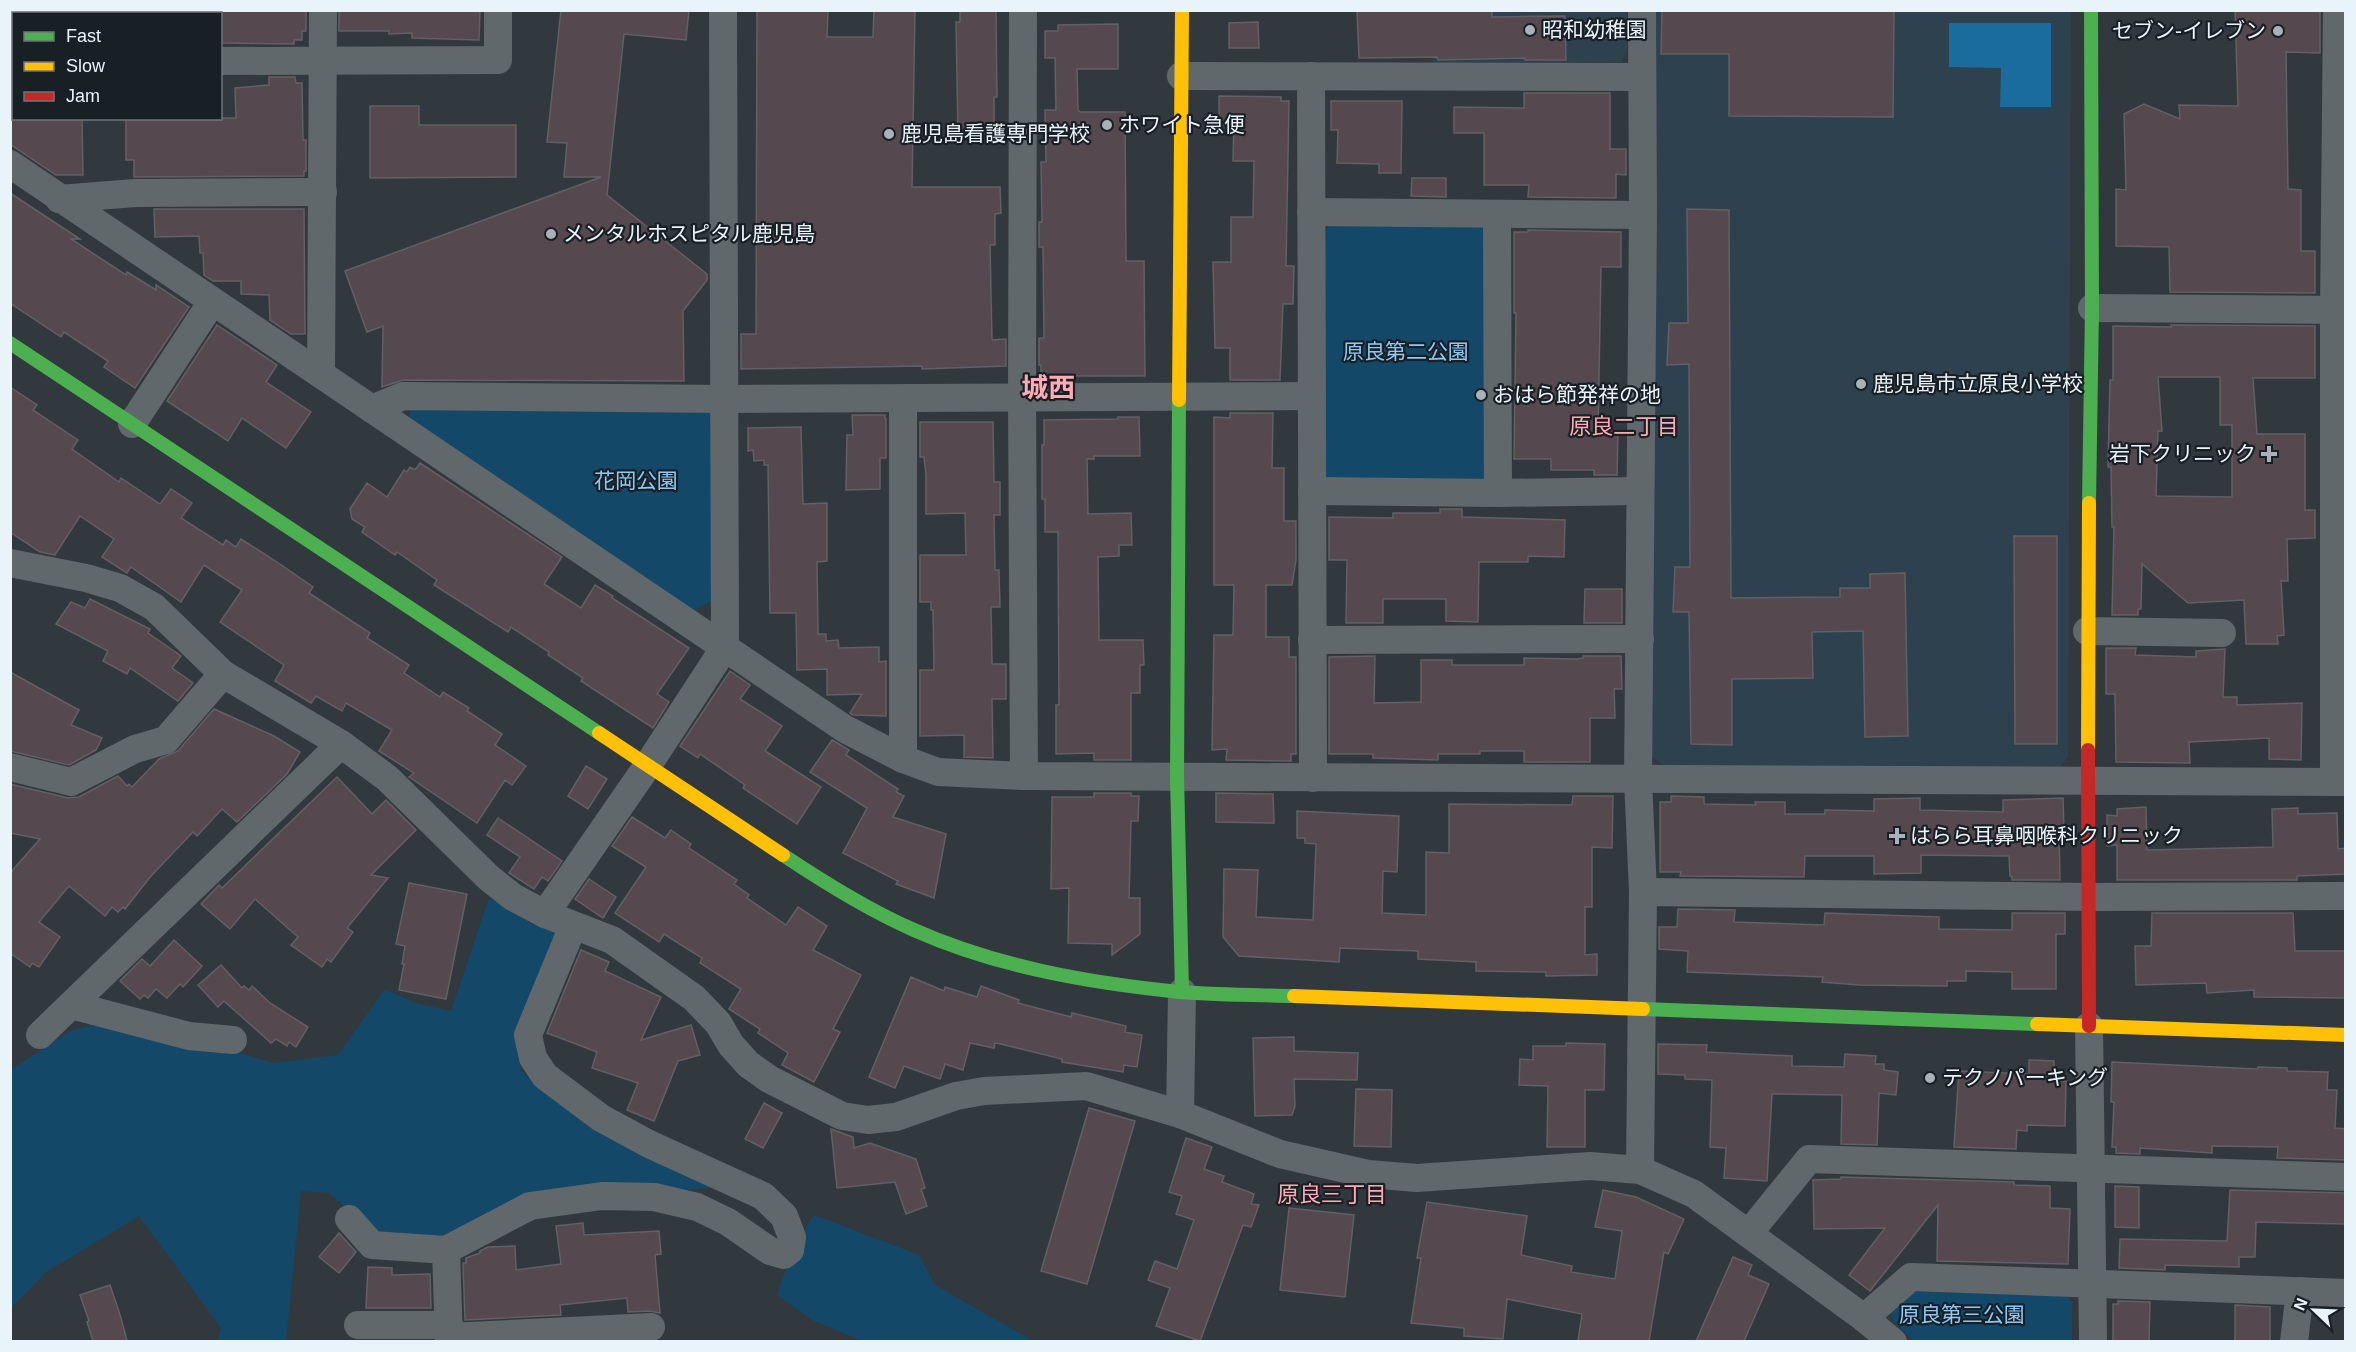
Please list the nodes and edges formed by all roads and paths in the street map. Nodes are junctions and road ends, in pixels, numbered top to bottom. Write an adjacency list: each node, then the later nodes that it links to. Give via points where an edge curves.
1 (323, 10): 9 (street)
2 (498, 10): 9 (street, via 498,60)
3 (723, 10): 28 (street)
4 (1023, 10): 26 (street)
5 (1182, 10): 11 (street)
6 (1642, 10): 13 (street)
7 (2091, 10): 21 (street)
8 (2337, 10): 22 (street)
9 (323, 60): 10 (street); 15 (street)
10 (222, 61)
11 (1181, 76): 12 (street); 27 (street)
12 (1311, 76): 13 (street); 17 (street)
13 (1642, 76): 19 (street)
14 (10, 164): 16 (street)
15 (323, 192): 16 (street, via 135,193); 24 (street)
16 (59, 199): 20 (street)
17 (1311, 212): 18 (street); 25 (street)
18 (1497, 215): 19 (street); 34 (street)
19 (1643, 215): 33 (street)
20 (212, 302): 24 (street); 31 (street)
21 (2092, 308): 22 (street); 36 (street)
22 (2340, 310): 51 (street)
23 (10, 344): 31 (street)
24 (321, 374): 30 (street)
25 (1312, 396): 27 (street); 32 (street)
26 (1022, 397): 27 (street); 29 (street); 46 (street)
27 (1180, 398): 47 (street)
28 (725, 399): 29 (street); 30 (street, via 403,396); 40 (street)
29 (903, 399): 43 (street)
30 (372, 409): 40 (street)
31 (132, 424): 44 (street)
32 (1312, 491): 34 (street); 39 (street)
33 (1639, 491): 34 (street); 38 (street)
34 (1498, 493)
35 (10, 563): 41 (street, via 120,588 154,608)
36 (2087, 631): 37 (street); 50 (street)
37 (2222, 633)
38 (1640, 639): 39 (street); 49 (street)
39 (1312, 640): 48 (street)
40 (725, 647): 43 (street, via 845,729); 44 (street)
41 (223, 674): 42 (street); 45 (street, via 166,740 135,749 71,782)
42 (340, 744): 55 (street, via 387,778 489,878 513,897); 58 (street)
43 (903, 759): 46 (street, via 938,772)
44 (648, 765): 55 (street); 57 (street, via 837,890 914,930 1031,967 1100,982)
45 (10, 767)
46 (1024, 776): 47 (street)
47 (1177, 776): 48 (street); 57 (street)
48 (1313, 778): 49 (street)
49 (1638, 779): 50 (street); 52 (street)
50 (2088, 780): 51 (street); 54 (street)
51 (2340, 782)
52 (1643, 891): 54 (street); 59 (street)
53 (2346, 896): 54 (street)
54 (2090, 897): 60 (street)
55 (545, 914): 56 (street)
56 (573, 926): 64 (street, via 612,940 694,998 718,1023 742,1058 769,1079 842,1116 867,1120 896,1116 984,1091 1075,1086 1105,1090); 70 (street, via 528,1035 533,1058 545,1076 601,1118 763,1196 784,1216 792,1237 790,1250 784,1255 770,1251 728,1222 697,1207 654,1197 602,1196 530,1206)
57 (1182, 992): 59 (street); 64 (street)
58 (71, 1005): 61 (street); 63 (street, via 189,1036)
59 (1642, 1010): 60 (street); 66 (street)
60 (2089, 1026): 62 (street); 65 (street)
61 (40, 1035)
62 (2346, 1035)
63 (233, 1040)
64 (1180, 1114): 66 (street, via 1280,1154 1368,1174 1417,1178 1590,1166)
65 (2090, 1168): 67 (street); 69 (street, via 1809,1159); 71 (street)
66 (1640, 1170): 69 (street, via 1694,1194)
67 (2346, 1177)
68 (349, 1219): 70 (street, via 372,1245)
69 (1749, 1233): 74 (street)
70 (446, 1250): 77 (street)
71 (2092, 1284): 72 (street); 74 (street, via 1911,1277); 79 (street)
72 (2300, 1291): 73 (street); 80 (street)
73 (2346, 1293)
74 (1864, 1318): 78 (street)
75 (358, 1325): 77 (street)
76 (651, 1327): 77 (street)
77 (449, 1334)
78 (1893, 1341)
79 (2093, 1341)
80 (2294, 1341)

